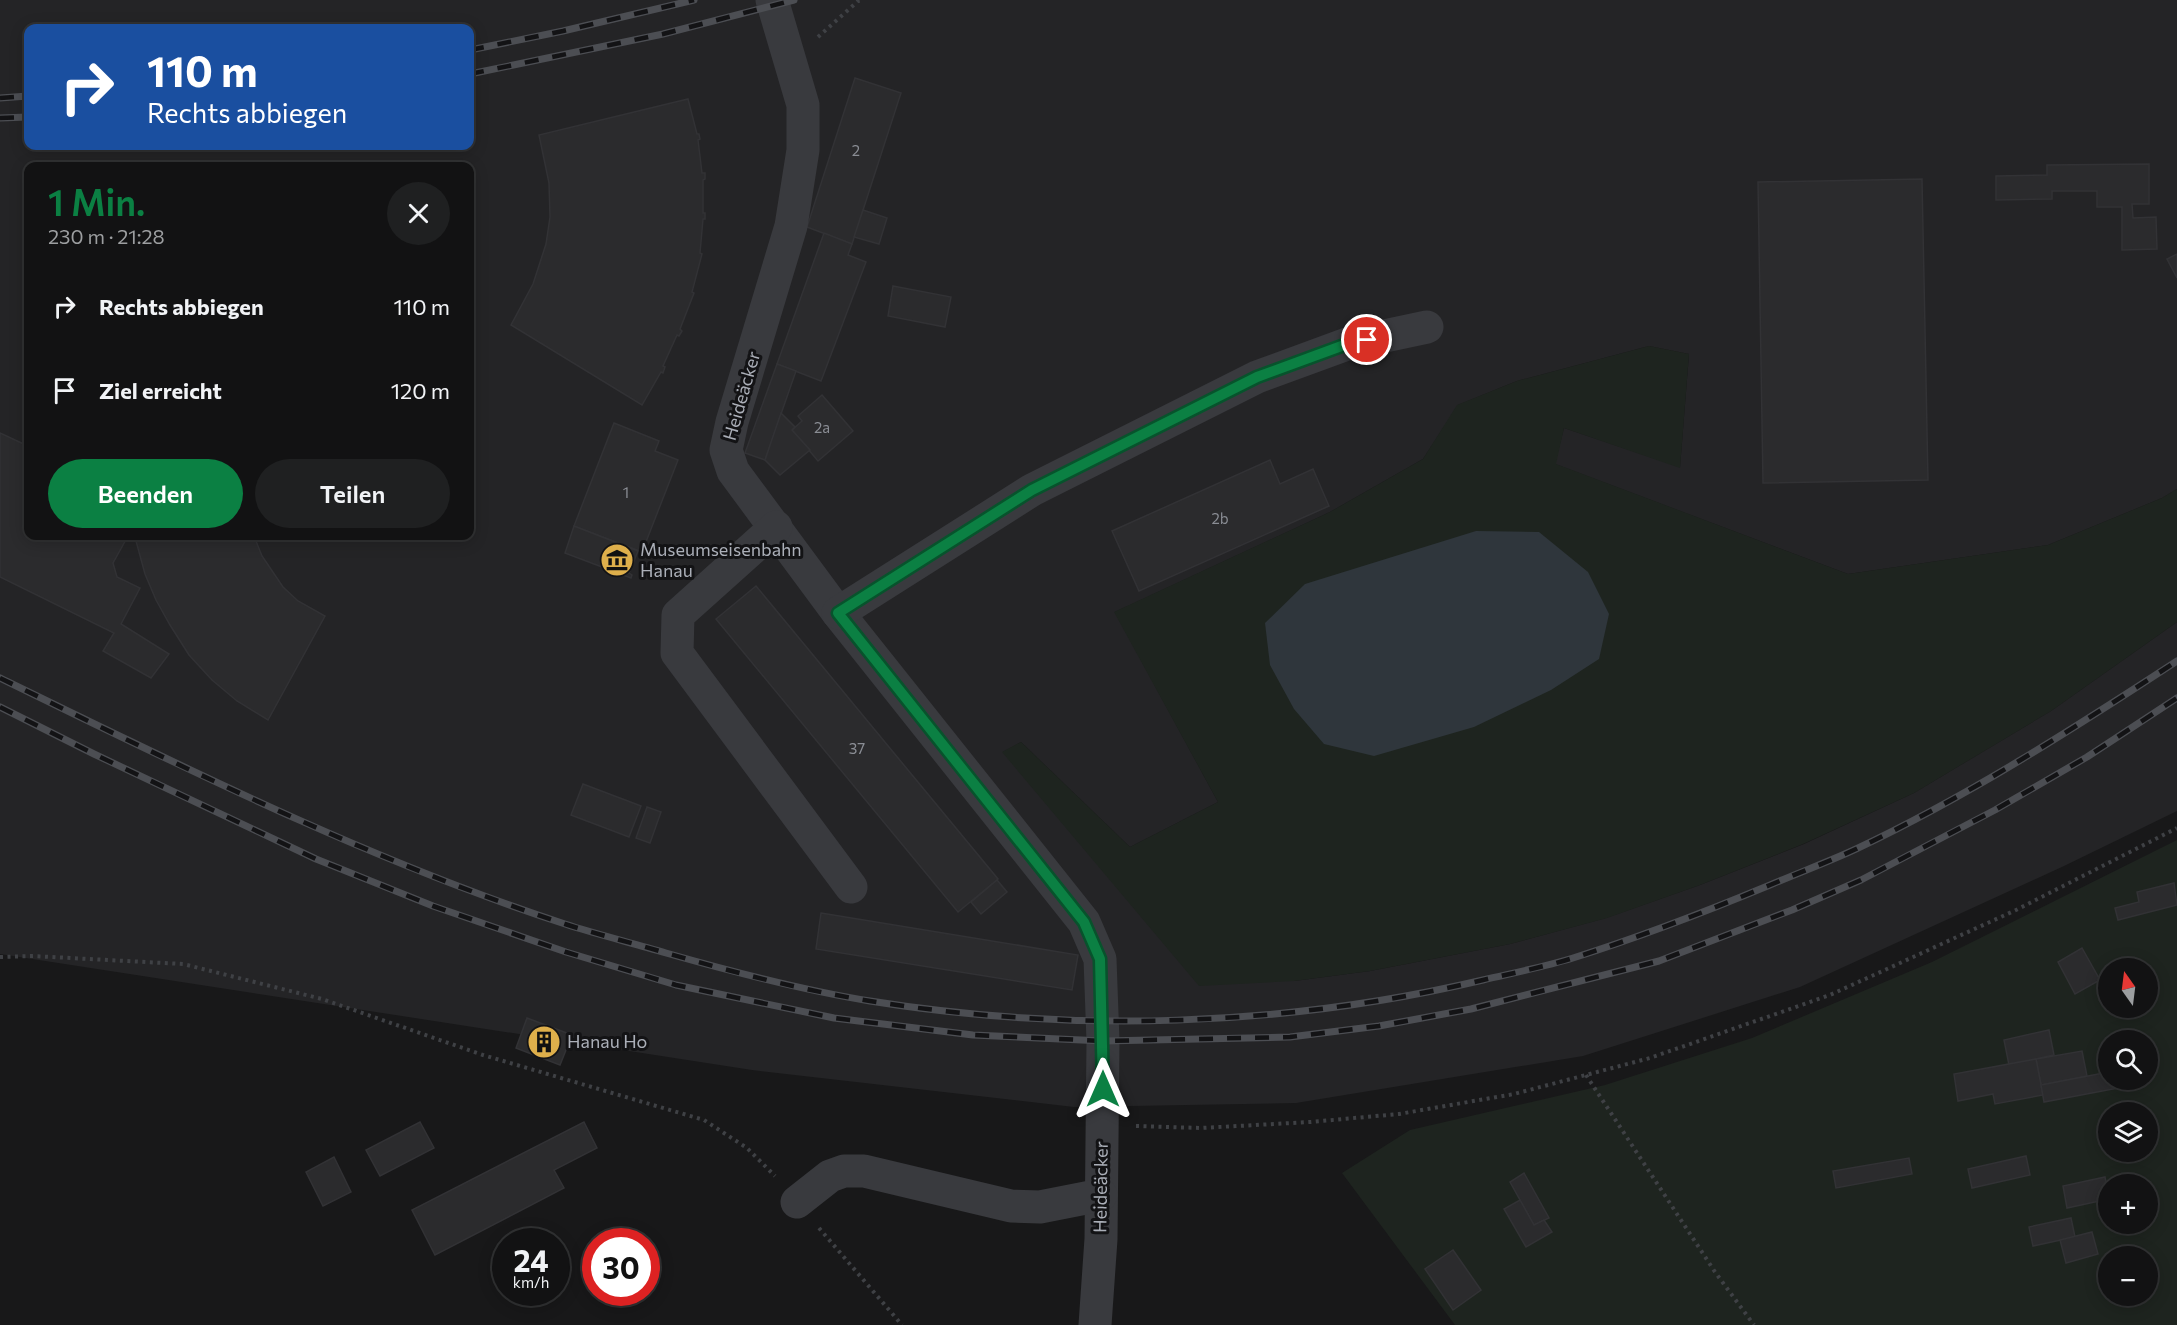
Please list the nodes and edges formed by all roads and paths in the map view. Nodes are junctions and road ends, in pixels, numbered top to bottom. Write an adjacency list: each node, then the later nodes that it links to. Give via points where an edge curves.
1 (772, 0): 3 (street, Heideäcker)
2 (863, 0): 3 (path)
3 (791, 61): 5 (street, Heideäcker, via 803,105 803,150 791,226 726,450 732,471)
4 (1427, 327): 6 (street, via 1347,344 1257,377 1032,490)
5 (776, 527): 6 (street, Heideäcker); 8 (street, via 678,615 676,653)
6 (838, 613): 11 (street, Heideäcker, via 1084,922 1100,959)
7 (2177, 828): 10 (path, via 2016,910 1830,995 1650,1058)
8 (851, 887)
9 (0, 957): 13 (path, via 183,964 322,999 483,1055 704,1120 747,1148)
10 (1586, 1075): 11 (path, via 1514,1094 1399,1114 1201,1128); 16 (path)
11 (1102, 1125): 12 (street, Heideäcker)
12 (1101, 1195): 13 (street, via 1040,1208 1011,1206 864,1171 844,1171 830,1176); 15 (street, Heideäcker)
13 (797, 1202): 14 (path)
14 (902, 1325)
15 (1095, 1325)
16 (1754, 1325)

